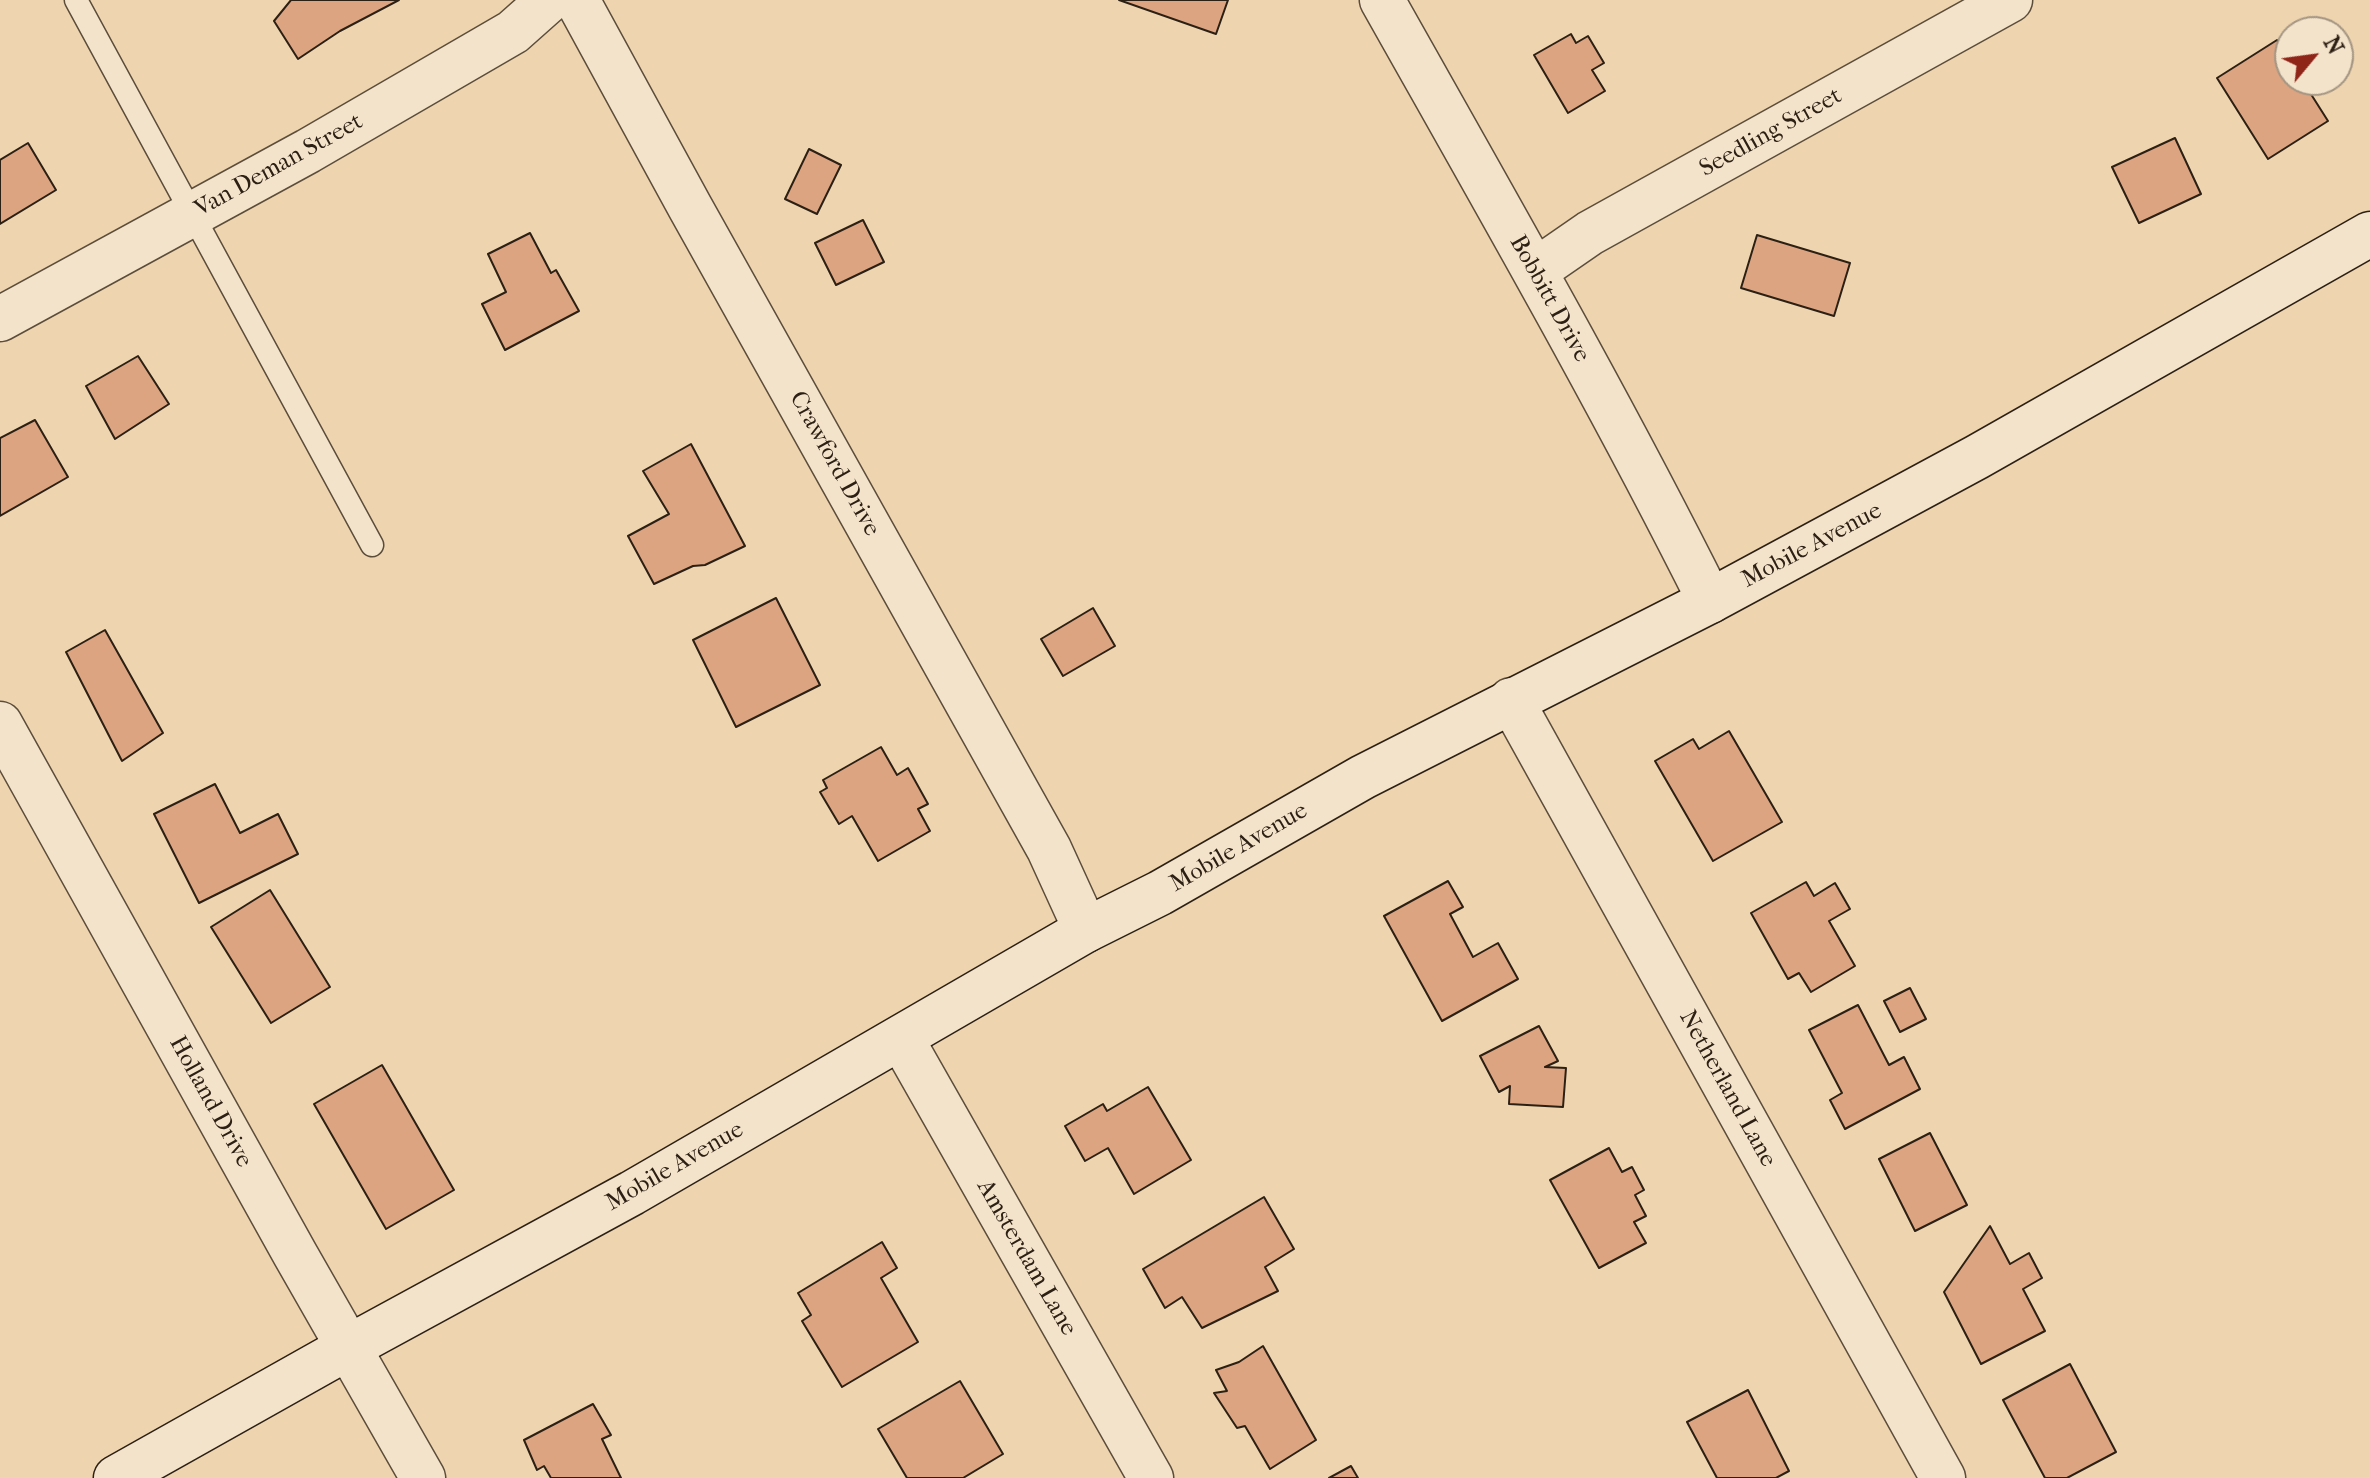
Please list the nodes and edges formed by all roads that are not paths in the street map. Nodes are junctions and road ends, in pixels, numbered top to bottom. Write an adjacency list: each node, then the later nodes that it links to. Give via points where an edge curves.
1 (76, 0): 6 (lane)
2 (549, 0): 6 (street, Van Deman Street, via 513,32)
3 (577, 0): 14 (street, Crawford Drive, via 1049,849)
4 (1382, 0): 8 (street, Bobbitt Drive)
5 (2010, 0): 8 (street, Seedling Street, via 1590,233)
6 (194, 214): 9 (street, Van Deman Street); 10 (lane)
7 (2370, 234): 11 (street, Mobile Avenue)
8 (1535, 271): 11 (street, Bobbitt Drive)
9 (0, 319)
10 (372, 545)
11 (1710, 601): 12 (street, Mobile Avenue)
12 (1511, 700): 14 (street, Mobile Avenue); 20 (street, Netherland Lane)
13 (0, 724): 16 (street, Holland Drive)
14 (1086, 930): 15 (street, Mobile Avenue)
15 (901, 1038): 16 (street, Mobile Avenue); 19 (street, Amsterdam Lane)
16 (349, 1347): 17 (street, Mobile Avenue); 18 (street, Holland Drive)
17 (116, 1478)
18 (423, 1478)
19 (1151, 1478)
20 (1943, 1478)

